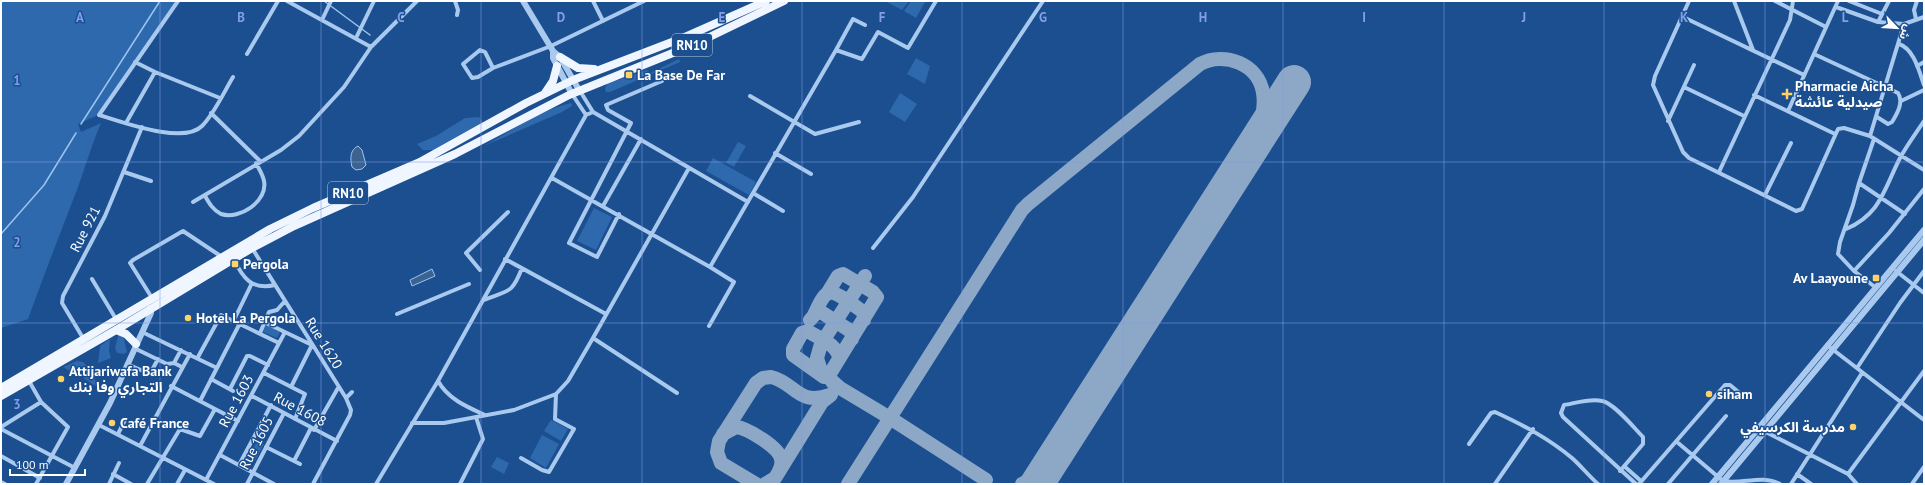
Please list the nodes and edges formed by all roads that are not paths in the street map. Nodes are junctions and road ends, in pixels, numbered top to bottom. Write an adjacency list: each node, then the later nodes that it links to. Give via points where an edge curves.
1 (178, 1): 46 (street)
2 (278, 1): 42 (street)
3 (287, 1): 30 (street)
4 (332, 1): 30 (street)
5 (374, 1): 36 (street)
6 (417, 1): 38 (street)
7 (455, 1): 26 (street)
8 (523, 1): 39 (street)
9 (593, 1): 31 (street)
10 (642, 1): 31 (street)
11 (766, 1): 52 (main road, RN10, via 685,37)
12 (784, 1): 62 (main road, RN10, via 695,44)
13 (936, 1): 40 (street, via 908,48 878,32 862,59)
14 (1043, 1): 115 (street, via 913,197)
15 (1689, 1): 27 (street)
16 (1734, 1): 41 (street)
17 (1775, 1): 24 (street)
18 (1793, 1): 24 (street)
19 (1838, 1): 23 (street)
20 (1849, 1): 25 (street)
21 (1890, 1): 25 (street)
22 (1917, 1): 29 (street, via 1914,10)
23 (1836, 7): 32 (street); 35 (street)
24 (1791, 8): 35 (street); 45 (street, via 1790,20)
25 (1882, 14): 32 (street)
26 (457, 15)
27 (1683, 16): 41 (street); 74 (street, via 1653,85)
28 (1924, 17): 29 (street)
29 (1916, 19): 33 (street)
30 (322, 20): 36 (street)
31 (603, 21): 39 (street)
32 (1878, 22): 33 (street)
33 (1904, 24): 37 (street)
34 (865, 25): 40 (street, via 853,19)
35 (1826, 27): 43 (street)
36 (356, 38): 38 (street)
37 (1899, 44): 50 (street, via 1904,45 1910,52); 59 (street)
38 (371, 47): 87 (street, via 344,88 299,136 281,150)
39 (552, 48): 44 (street); 49 (street); 51 (street)
40 (836, 50): 76 (street)
41 (1753, 50): 45 (street)
42 (247, 54)
43 (1814, 54): 54 (street); 59 (street)
44 (560, 57): 52 (main road, via 578,68); 56 (street)
45 (1771, 58): 54 (street); 64 (street)
46 (135, 62): 53 (street); 78 (street, via 99,115)
47 (1924, 62): 50 (street)
48 (1694, 65): 60 (street)
49 (557, 66): 56 (street); 63 (main road, via 553,81)
50 (1917, 66): 58 (street)
51 (493, 68): 51 (street, via 474,79 462,64 480,50 485,52)
52 (598, 69): 56 (main road, RN10)
53 (155, 72): 66 (street); 78 (street)
54 (1804, 75): 68 (street)
55 (233, 77): 66 (street)
56 (569, 81): 62 (street); 63 (main road, RN10)
57 (662, 81): 80 (street, via 606,105 608,110 632,123)
58 (1924, 85)
59 (1885, 86): 67 (street, via 1898,93); 73 (street)
60 (1684, 87): 72 (street); 74 (street)
61 (1924, 90): 67 (street)
62 (575, 92): 69 (street); 71 (street); 111 (main road, RN10, via 455,154)
63 (545, 93): 111 (main road, RN10, via 425,159 313,208)
64 (1754, 95): 68 (street); 72 (street)
65 (750, 96): 76 (street)
66 (220, 98): 70 (street)
67 (1901, 101): 73 (street, via 1892,122 1888,124)
68 (1788, 111): 81 (street)
69 (593, 112): 71 (street); 80 (street)
70 (211, 113): 79 (street, via 201,127 184,134); 87 (street)
71 (586, 116): 93 (street)
72 (1744, 116): 91 (street)
73 (1876, 116): 82 (street)
74 (1668, 121): 91 (street, via 1686,155)
75 (1924, 121): 86 (street)
76 (793, 122): 77 (street, via 815,134); 85 (street)
77 (858, 122)
78 (126, 123): 79 (street)
79 (142, 127): 90 (street, Rue 921)
80 (628, 132): 83 (street); 101 (street)
81 (1835, 134): 82 (street, via 1838,129 1844,128); 98 (street, via 1802,209 1796,211)
82 (1872, 137): 86 (street); 95 (street)
83 (641, 140): 88 (street); 104 (street)
84 (1791, 143): 98 (street)
85 (775, 153): 92 (street); 97 (street)
86 (1901, 156): 89 (street); 100 (street)
87 (258, 162): 99 (street); 99 (street, via 264,189 254,205 230,215 211,207)
88 (689, 168): 103 (street); 112 (street)
89 (1924, 170)
90 (124, 172): 94 (street); 146 (street, Rue 921, via 105,216 63,296 62,303)
91 (1719, 172): 98 (street)
92 (811, 174)
93 (552, 178): 101 (street); 118 (street)
94 (151, 181)
95 (1859, 183): 100 (street); 109 (street)
96 (1924, 189): 108 (street)
97 (753, 193): 103 (street); 105 (street)
98 (1765, 195)
99 (205, 196): 102 (street)
100 (1882, 198): 108 (street); 109 (street, via 1865,218)
101 (591, 200): 104 (street); 107 (street, via 569,243 597,257)
102 (193, 202)
103 (748, 202): 119 (street)
104 (604, 206): 107 (street)
105 (783, 211)
106 (508, 212): 121 (street, via 466,253)
107 (619, 214): 112 (street)
108 (1905, 214): 123 (street)
109 (1846, 229): 123 (street, via 1838,254)
110 (1924, 230): 122 (street)
111 (272, 233): 114 (main road, RN10); 116 (main road, RN10)
112 (652, 233): 119 (street); 136 (street)
113 (1924, 240): 122 (street)
114 (252, 248): 117 (main road, RN10); 128 (street, Rue 1620)
115 (873, 248)
116 (222, 257): 134 (main road, RN10); 134 (street, via 183,231 133,260 130,263)
117 (234, 259): 126 (street, via 241,274); 134 (main road, RN10)
118 (505, 259): 120 (street); 133 (street)
119 (710, 267): 141 (street, via 734,282)
120 (522, 268): 133 (street, via 515,285); 136 (street)
121 (480, 270)
122 (1895, 270): 129 (street); 130 (street); 152 (street)
123 (1854, 271): 130 (street)
124 (1924, 271): 129 (street)
125 (92, 280): 137 (street)
126 (252, 283): 128 (street, via 266,287); 138 (street)
127 (469, 284): 135 (street)
128 (276, 285): 132 (street, Rue 1620)
129 (1913, 285): 131 (street); 162 (street)
130 (1875, 287): 150 (street)
131 (1924, 293)
132 (285, 301): 140 (street, via 277,310 269,312); 149 (street, Rue 1620)
133 (483, 301): 168 (street)
134 (150, 303): 137 (main road, RN10); 142 (main road, RN10); 143 (street)
135 (397, 314)
136 (606, 314): 147 (street)
137 (116, 319): 146 (main road, RN10)
138 (234, 320): 139 (street); 155 (street, via 220,316)
139 (240, 323): 145 (street); 161 (street)
140 (266, 323): 144 (street); 145 (street)
141 (709, 326)
142 (116, 330): 151 (main road, via 126,334); 167 (main road, RN10)
143 (142, 332): 151 (street); 153 (street)
144 (285, 332): 148 (street, Rue 1603); 149 (street)
145 (260, 333): 148 (street)
146 (83, 338): 171 (main road, RN10)
147 (593, 338): 174 (street); 175 (street, via 568,381)
148 (279, 342): 159 (street, Rue 1603)
149 (312, 345): 170 (street); 172 (street, Rue 1620)
150 (1827, 345): 152 (street); 198 (street)
151 (135, 346): 156 (street); 158 (street)
152 (1832, 349): 162 (street); 198 (street)
153 (181, 350): 154 (street); 157 (street)
154 (190, 354): 155 (street); 160 (street)
155 (198, 357): 161 (street)
156 (158, 360): 157 (street, via 167,364); 158 (street, via 150,374)
157 (174, 363): 160 (street)
158 (127, 364): 194 (street)
159 (268, 365): 164 (street, Rue 1603); 166 (street, via 247,356 232,390)
160 (182, 367): 169 (street)
161 (217, 368): 166 (street)
162 (1857, 368): 165 (street)
163 (1924, 371): 182 (street)
164 (264, 373): 170 (street); 178 (street, Rue 1603)
165 (1862, 373): 182 (street); 207 (street)
166 (211, 379): 180 (street)
167 (29, 380): 177 (main road, RN10); 181 (street)
168 (438, 381): 186 (street, via 451,396); 193 (street)
169 (171, 386): 180 (street); 203 (street)
170 (291, 386): 189 (street, via 306,395)
171 (1, 388)
172 (338, 388): 179 (street, Rue 1620); 196 (street)
173 (352, 392): 179 (street)
174 (677, 393)
175 (556, 394): 186 (street, via 514,410); 211 (street, via 555,419 574,429 549,472)
176 (1742, 395): 201 (street, via 1730,385 1725,386)
177 (1, 396)
178 (252, 396): 183 (street, Rue 1608); 192 (street, Rue 1603)
179 (346, 398): 200 (street, Rue 1620, via 350,416)
180 (200, 401): 184 (street)
181 (41, 402): 195 (street); 209 (street, via 67,424 67,429)
182 (1900, 402): 191 (street); 224 (street)
183 (271, 405): 185 (street, Rue 1608); 215 (street)
184 (215, 409): 192 (street); 210 (street, via 200,436 180,429)
185 (284, 413): 189 (street, Rue 1608); 204 (street, Rue 1605)
186 (485, 415): 188 (street)
187 (1726, 416): 206 (street)
188 (476, 417): 193 (street, via 444,423); 245 (street, via 483,439)
189 (295, 419): 196 (street, Rue 1608)
190 (125, 420): 199 (street)
191 (1924, 420)
192 (238, 421): 205 (street, Rue 1603)
193 (412, 423): 244 (street)
194 (99, 425): 199 (street); 218 (street)
195 (1, 428): 209 (street)
196 (312, 429): 200 (street, Rue 1608); 212 (street)
197 (1533, 429): 202 (street, via 1493,412); 246 (street); 247 (street, via 1571,458)
198 (1761, 429): 207 (street); 227 (street)
199 (118, 434): 203 (street)
200 (337, 441): 243 (street)
201 (1677, 442): 206 (street); 231 (street)
202 (1469, 444)
203 (140, 446): 210 (street)
204 (266, 447): 212 (street); 221 (street, Rue 1605)
205 (220, 454): 215 (street); 226 (street, Rue 1603)
206 (1693, 455): 227 (street); 248 (street)
207 (1809, 455): 223 (street); 224 (street)
208 (1, 456): 225 (street)
209 (52, 456): 218 (street); 225 (street)
210 (161, 458): 219 (street); 237 (street)
211 (521, 458)
212 (294, 461): 214 (street)
213 (119, 463): 222 (street)
214 (300, 464)
215 (239, 465): 221 (street)
216 (1624, 466): 220 (street); 220 (street, via 1644,442 1638,432 1605,401 1564,405 1561,413 1563,417); 231 (street)
217 (1924, 467): 254 (street)
218 (75, 468): 234 (street)
219 (184, 470): 226 (street); 238 (street)
220 (1620, 471): 231 (street)
221 (254, 472): 241 (street, Rue 1605); 242 (street)
222 (114, 474): 235 (street); 236 (street)
223 (1797, 474): 251 (street); 252 (street)
224 (1848, 474): 253 (street)
225 (40, 478): 233 (street)
226 (205, 479): 239 (street, Rue 1603); 240 (street)
227 (1720, 481): 229 (street); 249 (street)
228 (1, 482): 232 (street)
229 (1756, 482): 230 (street)
230 (1765, 482): 250 (street)
231 (1638, 483)
232 (5, 484)
233 (36, 484)
234 (66, 484)
235 (109, 484)
236 (131, 484)
237 (147, 484)
238 (177, 484)
239 (201, 484)
240 (214, 484)
241 (247, 484)
242 (274, 484)
243 (313, 484)
244 (376, 484)
245 (460, 484)
246 (1495, 484)
247 (1598, 484)
248 (1668, 484)
249 (1712, 484)
250 (1780, 484)
251 (1791, 484)
252 (1811, 484)
253 (1857, 484)
254 (1912, 484)

